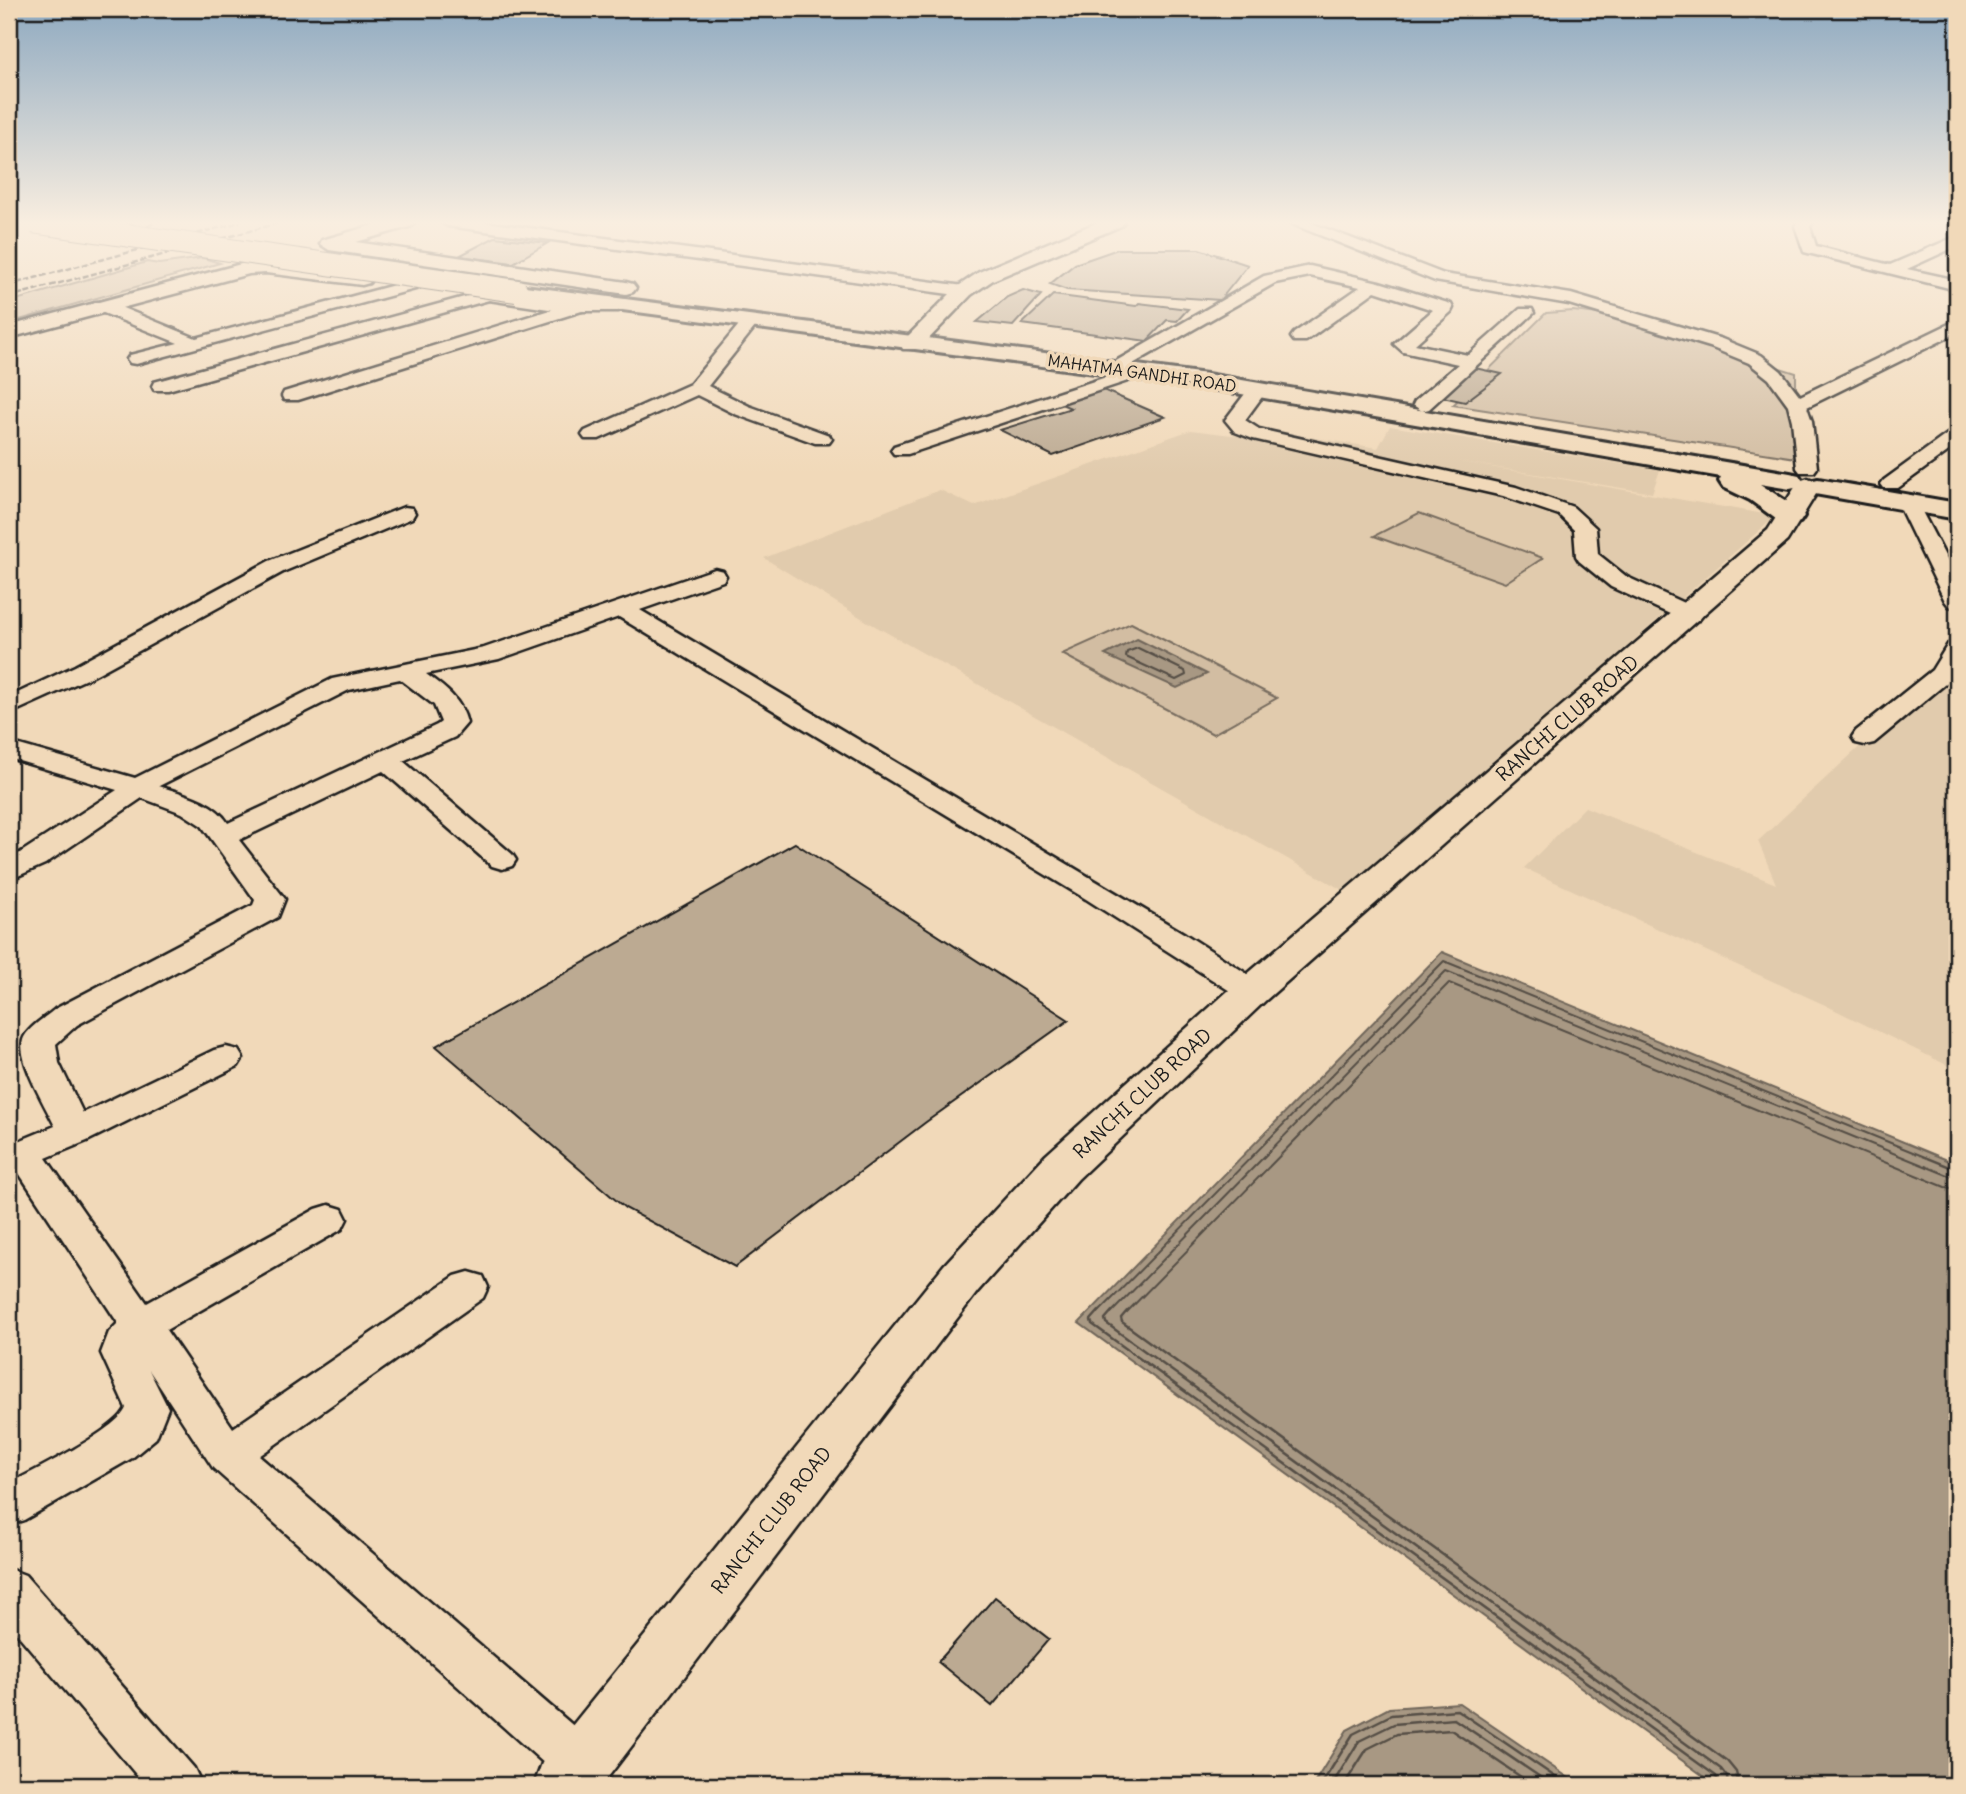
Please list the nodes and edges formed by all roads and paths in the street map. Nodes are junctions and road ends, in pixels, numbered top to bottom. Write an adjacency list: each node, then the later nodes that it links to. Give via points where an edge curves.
1 (102, 306): 15 (street); 18 (street)
2 (335, 306): 18 (street)
3 (451, 306): 19 (street)
4 (579, 306): 23 (street)
5 (653, 306): 13 (main road, MAHATMA GANDHI ROAD)
6 (663, 306): 17 (main road, MAHATMA GANDHI ROAD)
7 (949, 306): 17 (street)
8 (1227, 306): 22 (street)
9 (1344, 306): 16 (street)
10 (1438, 306): 21 (street, via 1445,308 1403,344)
11 (1593, 306): 29 (street, via 1726,347 1765,366)
12 (1526, 313): 21 (street)
13 (747, 323): 17 (main road, MAHATMA GANDHI ROAD); 25 (street)
14 (1957, 327): 29 (street)
15 (9, 332)
16 (1300, 337)
17 (914, 339): 22 (main road, MAHATMA GANDHI ROAD)
18 (194, 343): 20 (street)
19 (289, 350): 23 (street); 24 (street)
20 (136, 359)
21 (1471, 361): 28 (street)
22 (1131, 367): 26 (main road, MAHATMA GANDHI ROAD); 28 (main road, MAHATMA GANDHI ROAD, via 1243,376); 33 (street)
23 (346, 377): 27 (street)
24 (161, 386)
25 (697, 388): 30 (street); 32 (street)
26 (1258, 390): 34 (main road, MAHATMA GANDHI ROAD, via 1672,460 1749,488); 42 (street, via 1236,421 1242,428 1459,478 1566,511 1585,528 1587,556 1619,582)
27 (291, 396)
28 (1422, 405): 34 (main road, MAHATMA GANDHI ROAD)
29 (1797, 405): 34 (street)
30 (592, 435)
31 (1957, 436): 35 (street)
32 (822, 439)
33 (901, 450)
34 (1806, 483): 35 (main road, MAHATMA GANDHI ROAD); 42 (street, RANCHI CLUB ROAD, via 1778,536)
35 (1899, 493): 36 (main road, MAHATMA GANDHI ROAD); 37 (main road, MAHATMA GANDHI ROAD); 40 (street)
36 (1957, 495)
37 (1957, 511)
38 (404, 513): 45 (street, via 276,566 84,671)
39 (715, 576): 41 (street)
40 (1955, 592)
41 (621, 608): 44 (street, via 490,654); 53 (street)
42 (1690, 614): 53 (street, RANCHI CLUB ROAD)
43 (1957, 649): 46 (street, via 1941,675)
44 (406, 672): 48 (street, via 447,704 454,723 426,743); 49 (street, via 328,690)
45 (9, 706)
46 (1865, 737)
47 (9, 750): 49 (street)
48 (387, 761): 50 (street); 51 (street)
49 (138, 787): 50 (street, via 192,807 213,821); 52 (street)
50 (222, 837): 55 (street, via 270,899 267,910 66,1017 39,1041 42,1063)
51 (502, 860)
52 (9, 871)
53 (1252, 991): 63 (street, RANCHI CLUB ROAD, via 1062,1167 961,1278)
54 (226, 1058): 55 (street)
55 (75, 1132): 56 (street)
56 (16, 1156): 59 (street)
57 (329, 1219): 59 (street)
58 (468, 1287): 60 (street)
59 (141, 1325): 60 (street); 61 (street, via 123,1344 121,1353 147,1408 141,1425 117,1445)
60 (228, 1455): 63 (street)
61 (9, 1506)
62 (9, 1590): 64 (street)
63 (572, 1774)
64 (177, 1785)

